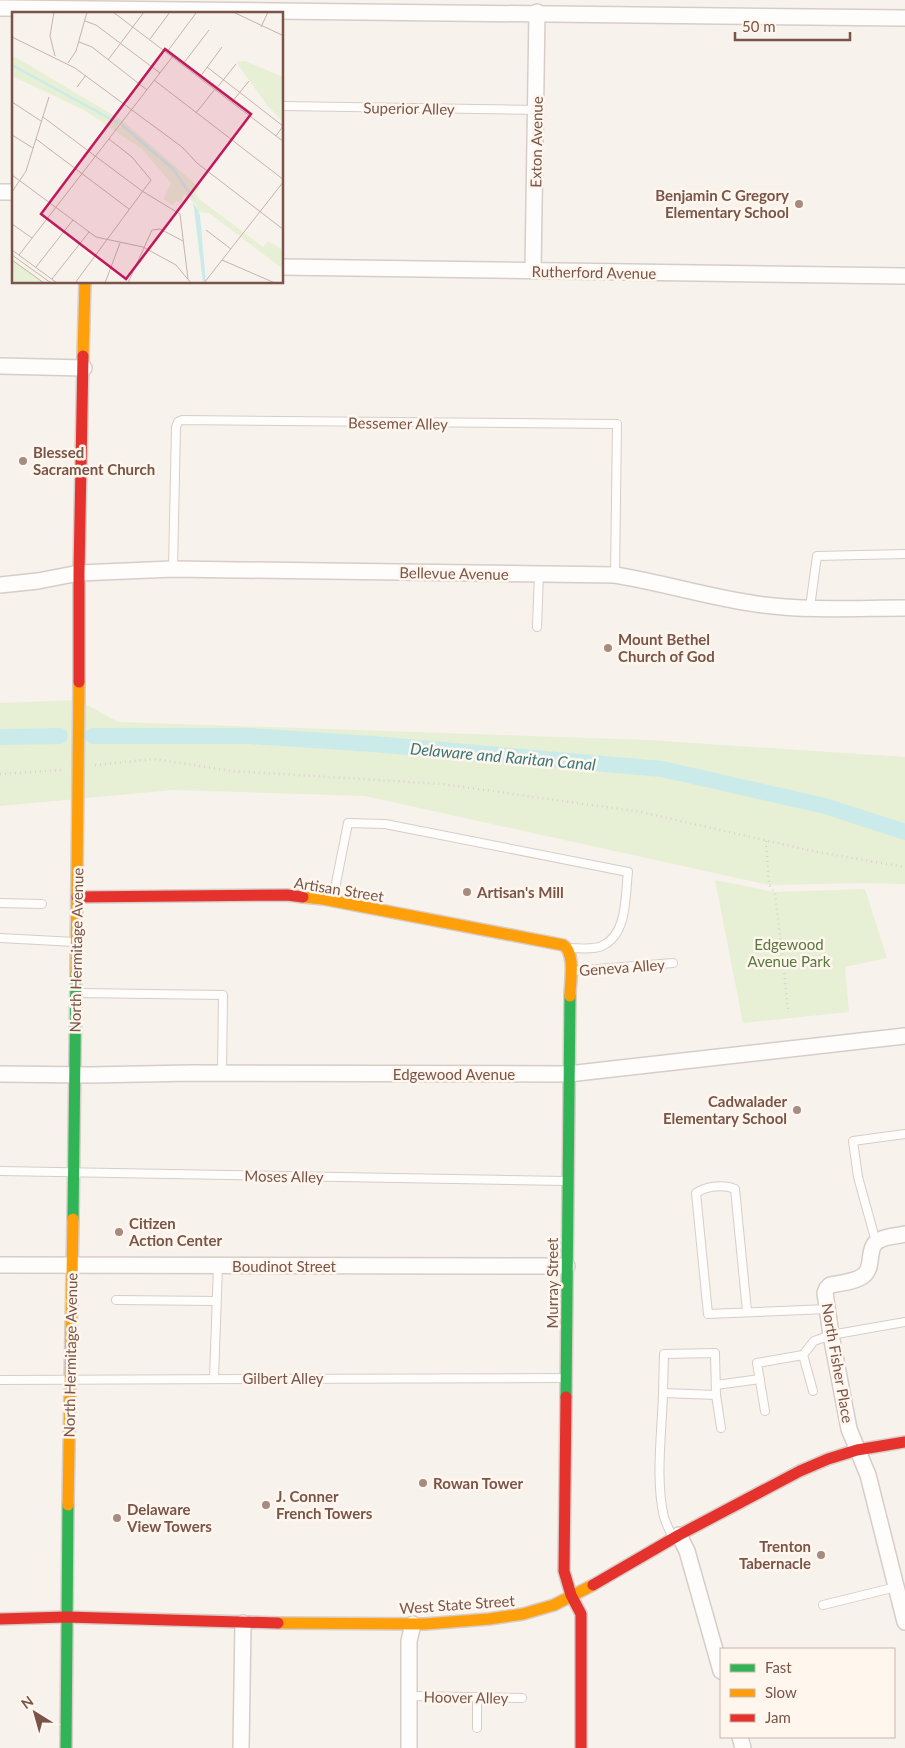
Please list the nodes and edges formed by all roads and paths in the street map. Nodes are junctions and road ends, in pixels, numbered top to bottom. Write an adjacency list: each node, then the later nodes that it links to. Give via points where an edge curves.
1 (24, 4): 4 (street); 6 (street)
2 (198, 4): 3 (street); 6 (street)
3 (374, 6): 5 (street)
4 (0, 8)
5 (544, 8): 7 (street, via 721,8); 9 (street, Exton Avenue)
6 (87, 11)
7 (905, 18)
8 (284, 106): 9 (lane, Superior Alley)
9 (536, 110): 11 (street, Exton Avenue)
10 (284, 267): 11 (street, Rutherford Avenue)
11 (534, 271): 12 (street, Rutherford Avenue)
12 (905, 276)
13 (85, 284): 15 (street, North Hermitage Avenue)
14 (0, 366): 15 (street)
15 (84, 368): 18 (street, North Hermitage Avenue)
16 (905, 554): 22 (lane, via 817,556)
17 (173, 569): 18 (street, Bellevue Avenue); 19 (street, Bellevue Avenue); 20 (lane, Bessemer Alley, via 176,426 182,420 617,424)
18 (79, 573): 21 (street, Bellevue Avenue); 30 (street, North Hermitage Avenue)
19 (539, 574): 20 (street, Bellevue Avenue); 24 (lane)
20 (615, 575): 22 (street, Bellevue Avenue, via 736,601)
21 (0, 586)
22 (810, 607): 23 (street, Bellevue Avenue)
23 (905, 608)
24 (537, 627)
25 (90, 763): 28 (path, via 97,766 154,759 232,771 442,784 641,812)
26 (64, 770): 27 (path)
27 (0, 774)
28 (766, 841): 29 (path); 40 (path, via 768,886 775,892)
29 (905, 867)
30 (77, 897): 31 (street, Artisan Street, via 287,895); 35 (street, North Hermitage Avenue)
31 (332, 900): 36 (street, Artisan Street, via 500,931 563,944); 36 (lane, via 348,823 385,824 628,872 620,926 613,938 600,947)
32 (0, 903): 33 (lane)
33 (42, 904)
34 (0, 938): 35 (lane)
35 (76, 942): 39 (street, North Hermitage Avenue)
36 (568, 948): 38 (street)
37 (673, 963): 38 (lane, Geneva Alley)
38 (571, 971): 44 (street, Murray Street)
39 (76, 993): 42 (lane, via 223,995); 45 (street, North Hermitage Avenue)
40 (788, 1009)
41 (905, 1036): 44 (street, Edgewood Avenue)
42 (222, 1073): 44 (street, Edgewood Avenue); 45 (street, Edgewood Avenue)
43 (0, 1074): 45 (street, Edgewood Avenue)
44 (568, 1074): 49 (street, Murray Street)
45 (74, 1075): 48 (street, North Hermitage Avenue)
46 (905, 1134): 51 (lane, via 853,1141 858,1177)
47 (0, 1171): 48 (lane, Moses Alley)
48 (73, 1173): 49 (lane, Moses Alley); 53 (street, North Hermitage Avenue)
49 (568, 1181): 55 (street, Murray Street)
50 (904, 1235): 51 (street)
51 (876, 1242): 58 (street, North Fisher Place, via 872,1247 869,1269 863,1276 826,1288)
52 (0, 1265): 53 (street, Boudinot Street)
53 (71, 1265): 54 (street, Boudinot Street); 63 (street, North Hermitage Avenue)
54 (218, 1266): 55 (street, Boudinot Street); 57 (lane)
55 (567, 1266): 65 (street, Murray Street)
56 (116, 1300): 57 (lane)
57 (216, 1301): 64 (lane)
58 (827, 1308): 59 (lane); 61 (street, North Fisher Place)
59 (747, 1311): 59 (lane, via 735,1189 727,1186 702,1189 696,1193 708,1314)
60 (905, 1322): 61 (lane)
61 (831, 1335): 62 (lane, via 814,1341); 75 (street, North Fisher Place, via 849,1429)
62 (803, 1355): 66 (lane, via 757,1363); 69 (lane)
63 (71, 1378): 64 (lane, Gilbert Alley); 67 (lane, Gilbert Alley); 80 (street, North Hermitage Avenue)
64 (214, 1378): 65 (lane, Gilbert Alley)
65 (567, 1378): 78 (street, Murray Street, via 564,1571)
66 (760, 1379): 68 (lane); 72 (lane)
67 (0, 1380)
68 (716, 1385): 70 (lane, via 715,1353 664,1354); 71 (lane)
69 (812, 1391)
70 (663, 1394): 71 (lane); 76 (lane, via 660,1472 663,1510 664,1519)
71 (716, 1395): 73 (lane)
72 (765, 1411)
73 (721, 1428)
74 (905, 1442): 75 (street, West State Street)
75 (857, 1450): 76 (street, West State Street, via 800,1471); 77 (street, North Fisher Place, via 868,1475)
76 (676, 1537): 78 (street, West State Street); 85 (street, via 687,1551)
77 (896, 1588): 79 (lane); 82 (street, North Fisher Place)
78 (571, 1595): 84 (street, West State Street, via 554,1605 523,1614 489,1620); 93 (street, Murray Street, via 581,1614)
79 (823, 1605)
80 (66, 1617): 81 (street, West State Street); 83 (street, West State Street); 90 (street, North Hermitage Avenue)
81 (0, 1619)
82 (905, 1622)
83 (242, 1623): 84 (street, West State Street); 91 (street)
84 (413, 1624): 86 (street, via 409,1641)
85 (720, 1667)
86 (409, 1696): 87 (lane, Hoover Alley); 92 (street)
87 (477, 1697): 88 (lane, Hoover Alley); 89 (lane)
88 (522, 1698)
89 (477, 1728)
90 (66, 1748)
91 (240, 1748)
92 (409, 1748)
93 (581, 1748)

